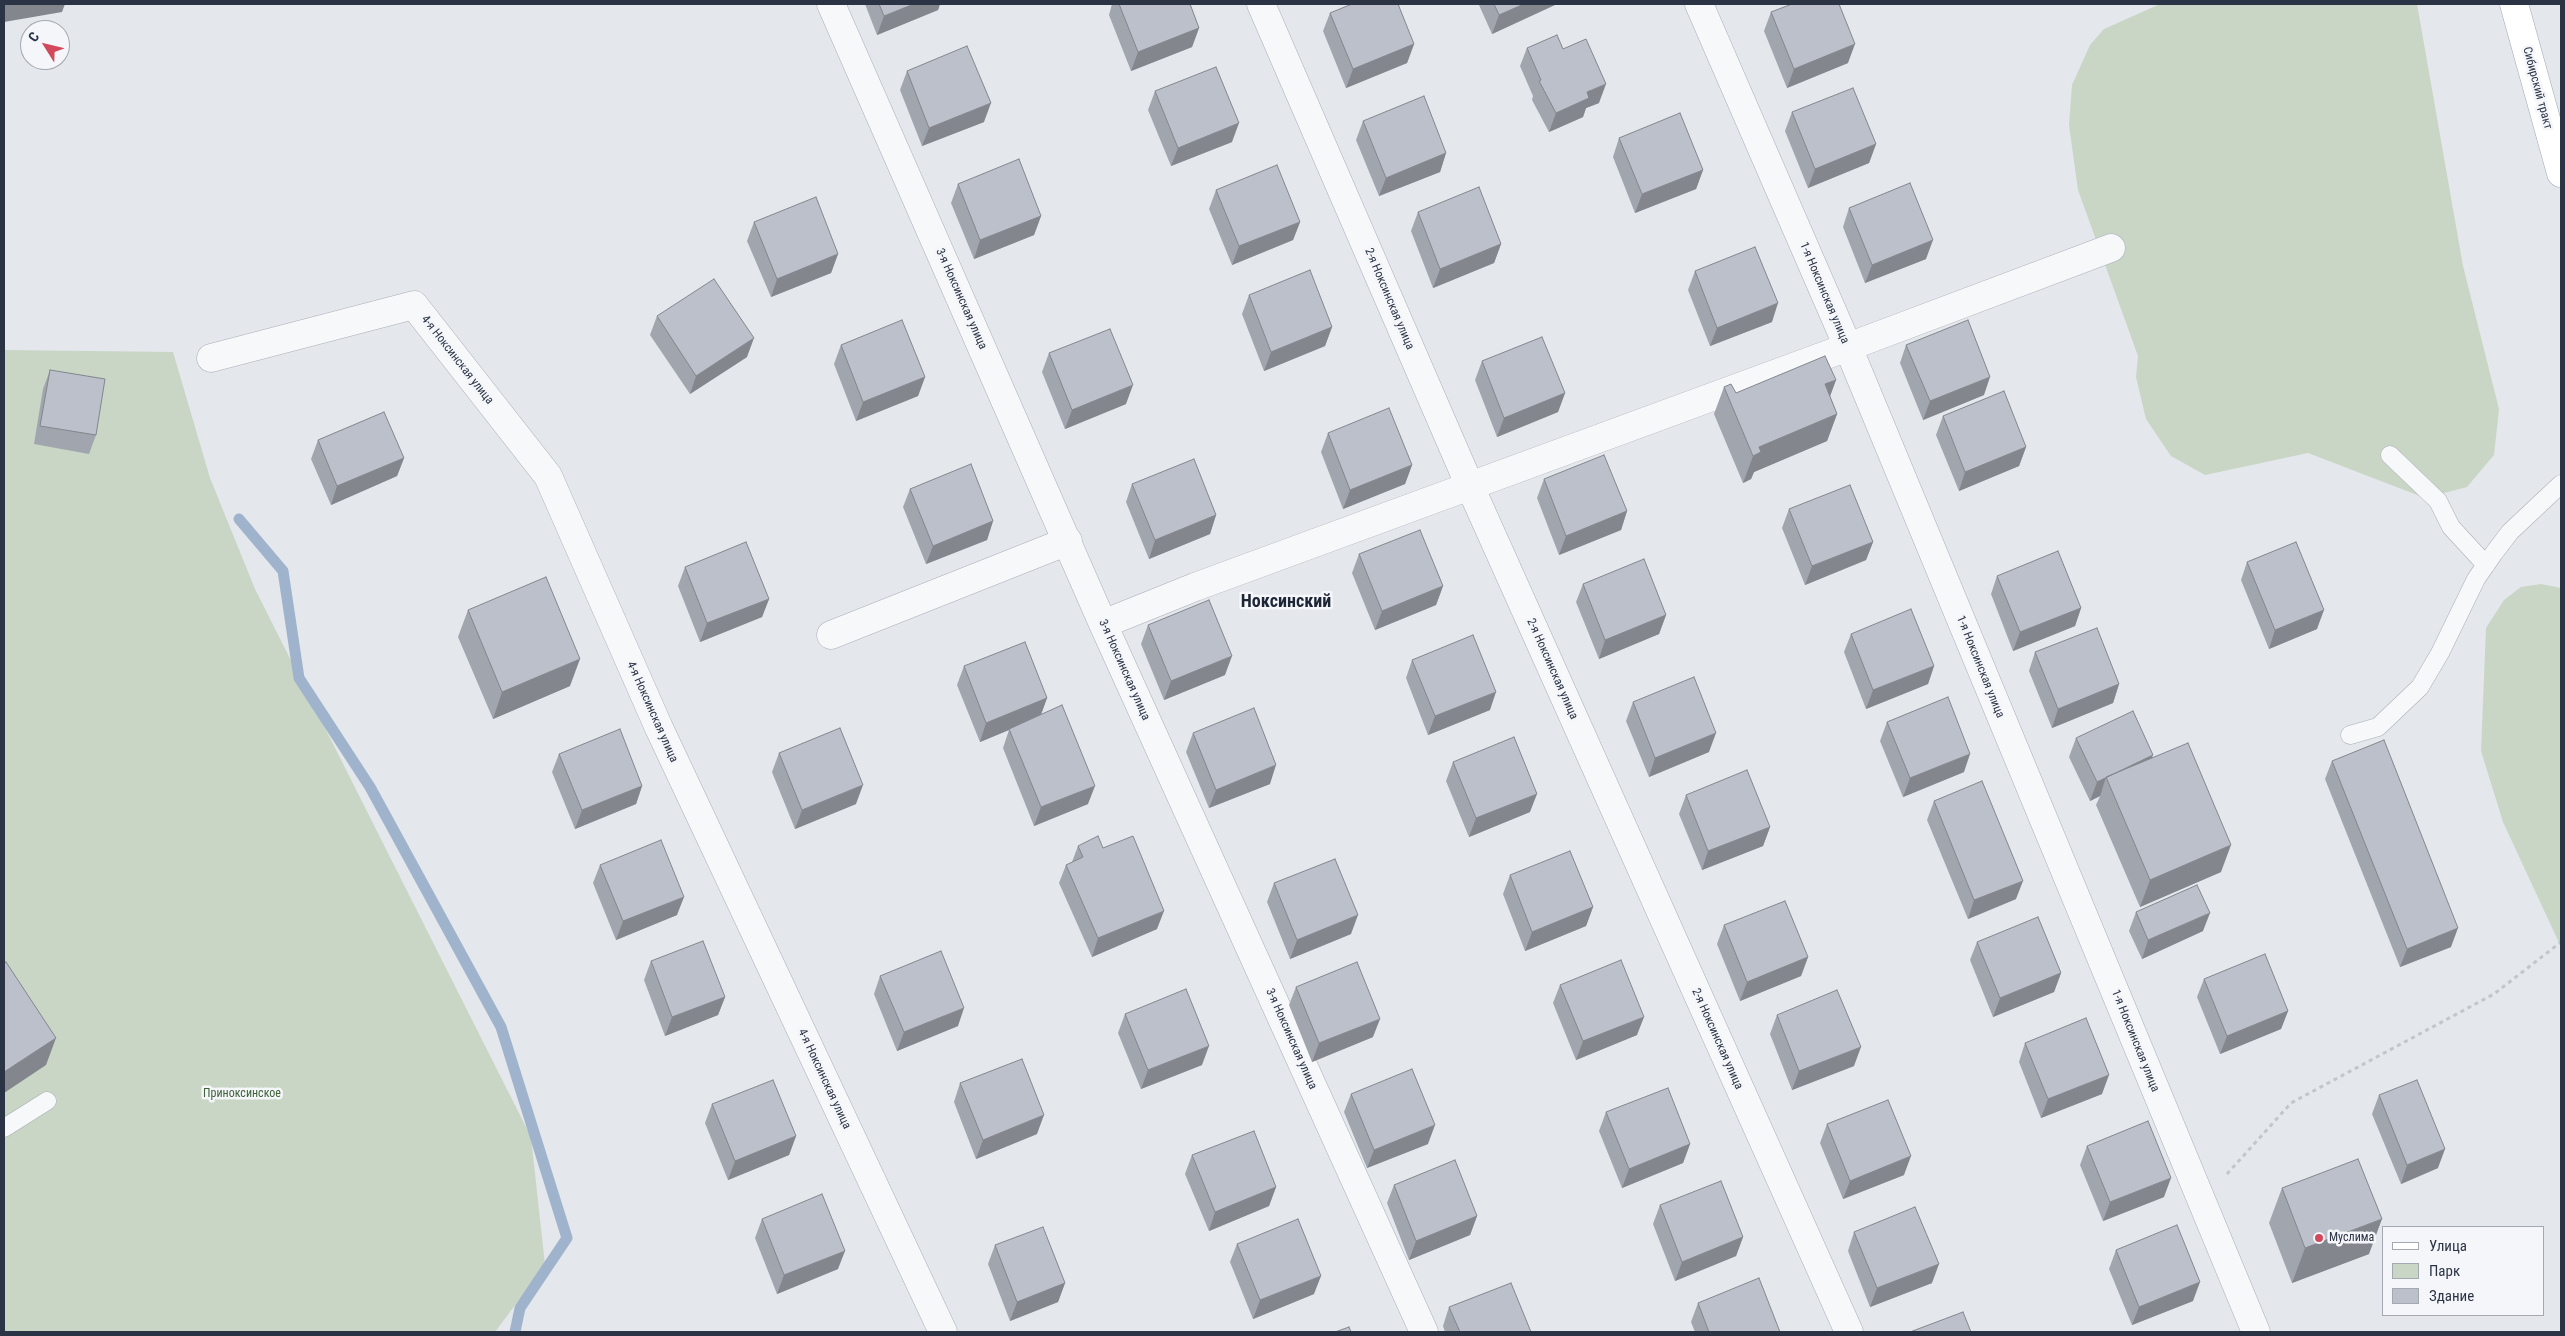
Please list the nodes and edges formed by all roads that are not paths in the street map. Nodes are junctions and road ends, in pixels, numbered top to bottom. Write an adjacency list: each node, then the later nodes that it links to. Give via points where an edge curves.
1 (831, 4): 13 (street, 3-я Ноксинская улица)
2 (1261, 4): 11 (street, 2-я Ноксинская улица)
3 (1699, 4): 8 (street, 1-я Ноксинская улица)
4 (2514, 4): 5 (main road, Сибирский тракт)
5 (2555, 130): 6 (main road, Сибирский тракт)
6 (2561, 172)
7 (2111, 248): 8 (street)
8 (1848, 347): 11 (street); 23 (street, 1-я Ноксинская улица)
9 (211, 358): 20 (street, 4-я Ноксинская улица, via 414,305 548,476 659,728)
10 (2390, 455): 14 (lane, via 2438,501 2451,527)
11 (1469, 484): 15 (street); 22 (street, 2-я Ноксинская улица)
12 (2561, 484): 14 (lane, via 2510,532)
13 (1068, 542): 15 (street, 3-я Ноксинская улица); 16 (street)
14 (2486, 565): 17 (lane, via 2420,687 2378,727)
15 (1103, 624): 21 (street, 3-я Ноксинская улица)
16 (831, 635)
17 (2350, 735)
18 (47, 1100): 19 (lane)
19 (4, 1128)
20 (943, 1332)
21 (1424, 1332)
22 (1849, 1332)
23 (2256, 1332)

